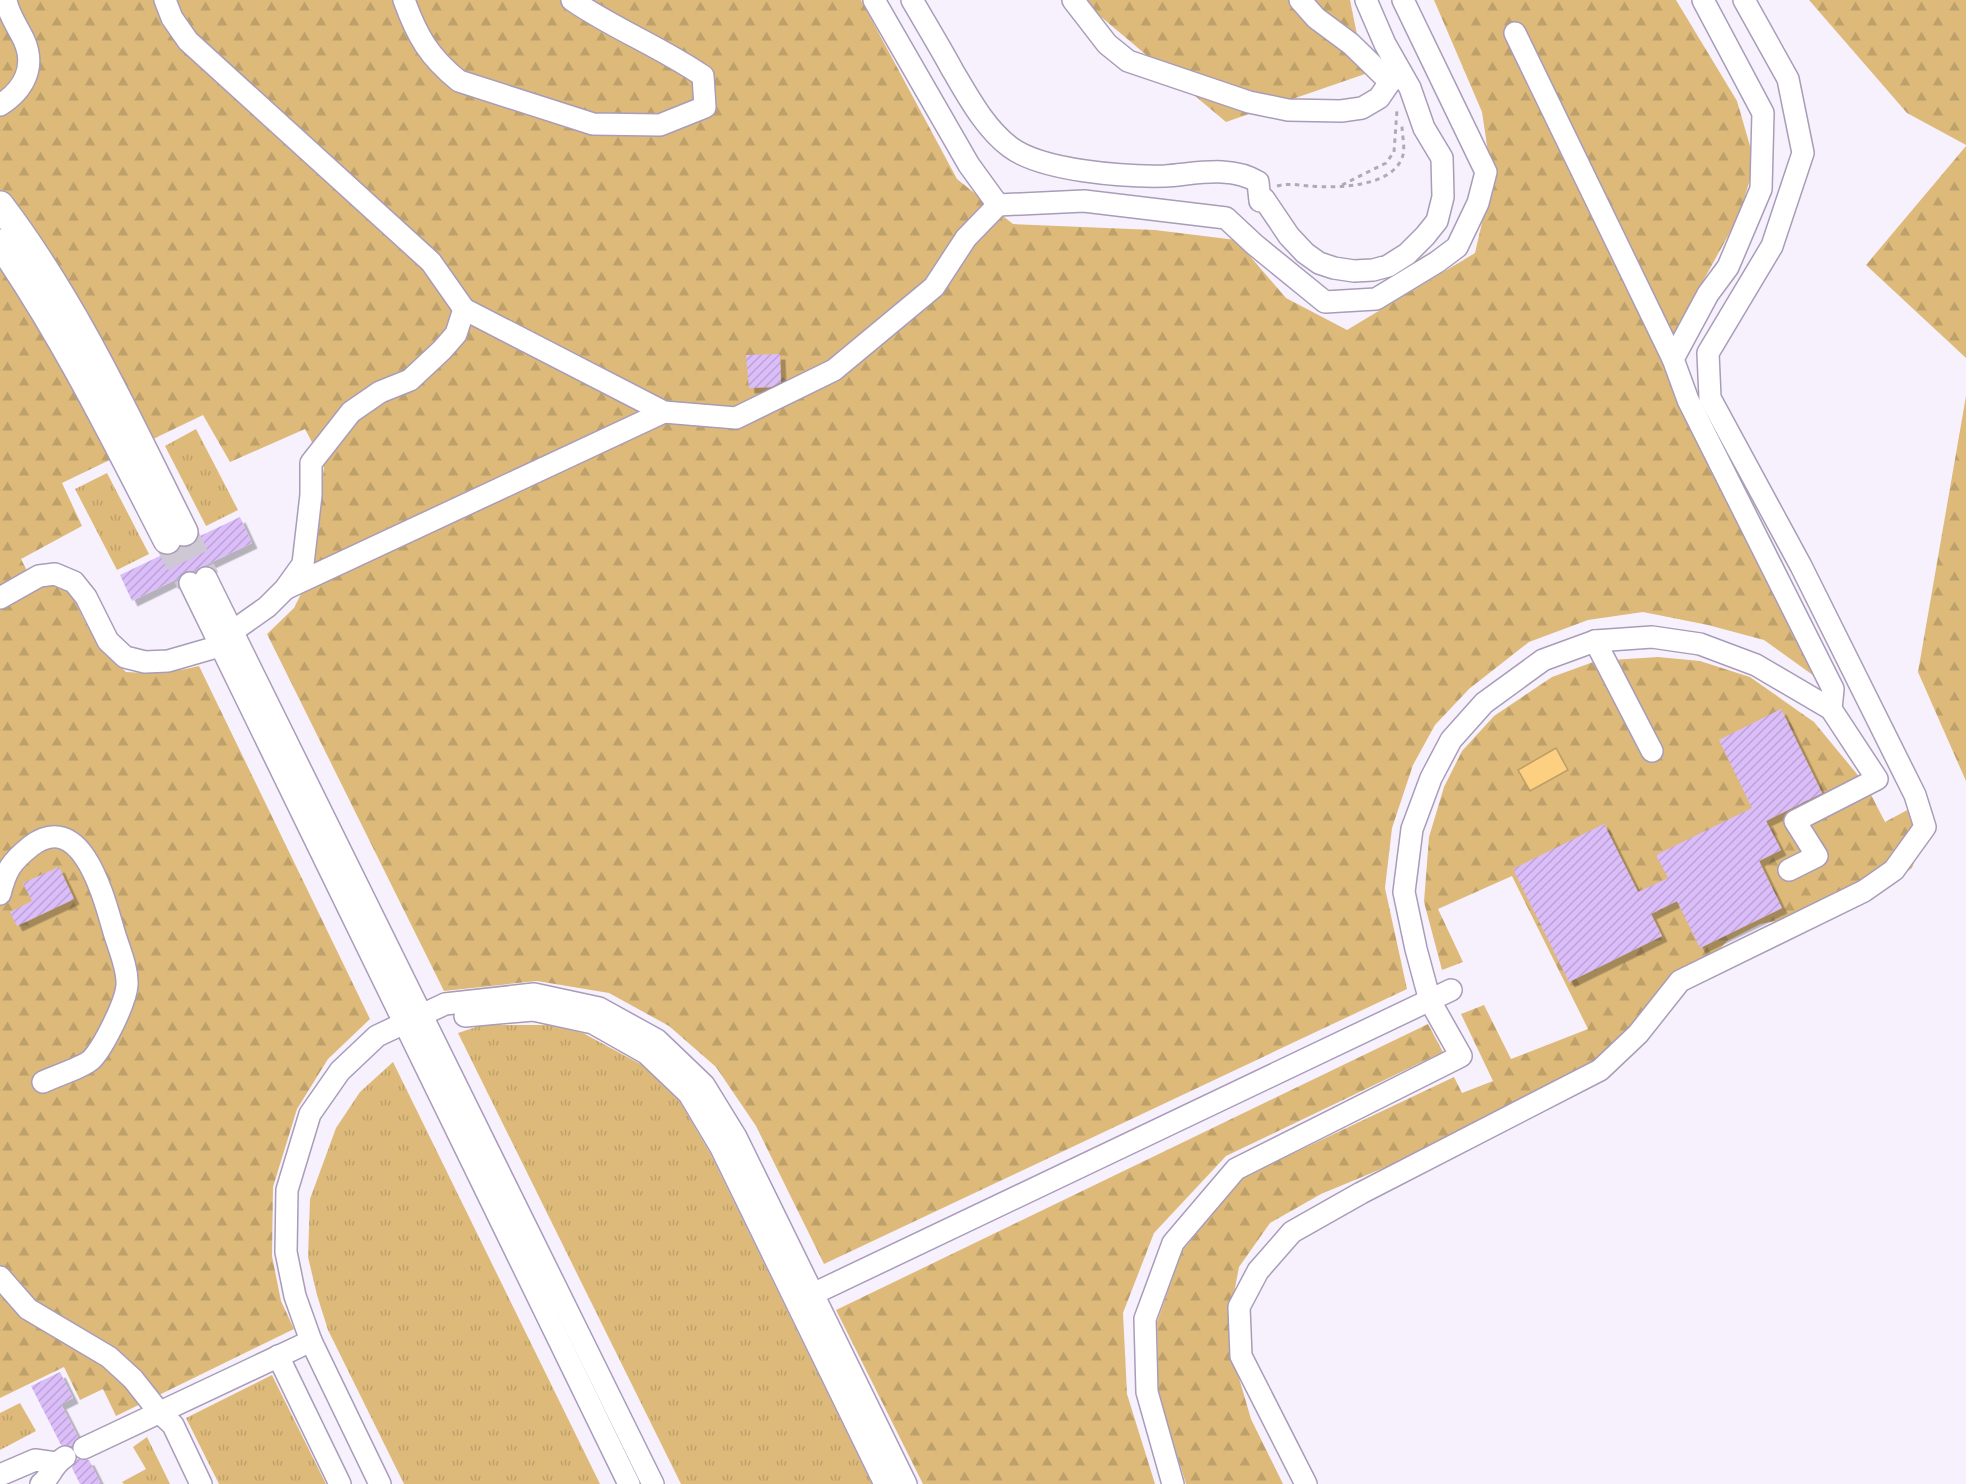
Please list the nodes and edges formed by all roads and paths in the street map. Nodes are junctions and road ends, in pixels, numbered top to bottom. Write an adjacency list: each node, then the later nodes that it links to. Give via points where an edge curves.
1 (6, 0): 15 (street, via 29,54 29,68 16,93)
2 (165, 0): 21 (street, via 188,41 431,262)
3 (404, 0): 4 (street, via 428,52 459,81 593,124 660,125 705,107 704,76)
4 (572, 0)
5 (874, 0): 19 (street, via 969,165)
6 (912, 0): 17 (street, via 981,117 1011,148 1067,168 1116,174 1213,172 1249,176 1258,182)
7 (1073, 0): 14 (street, via 1107,44 1128,61 1249,102 1288,110 1341,111 1362,108)
8 (1300, 0): 14 (street, via 1316,18)
9 (1366, 0): 14 (street)
10 (1403, 0): 19 (street, via 1486,172 1478,203 1457,247 1376,299 1324,302 1226,218 1084,201)
11 (1703, 0): 22 (street, via 1763,113 1761,189 1728,267 1708,294)
12 (1744, 0): 55 (street, via 1788,79 1803,153 1772,246 1707,353 1710,398 1801,566 1915,795 1925,827 1894,870 1864,891 1680,981 1638,1034 1600,1070 1292,1232 1258,1271 1239,1307 1241,1356)
13 (1515, 33): 22 (street)
14 (1398, 81): 16 (path, via 1394,152 1386,163); 16 (path, via 1404,151 1401,160 1378,179); 17 (street, via 1410,88 1424,128 1442,158 1443,176 1437,221 1407,254 1373,270 1354,271 1319,263 1289,236 1264,199)
15 (0, 105)
16 (1340, 186): 17 (path, via 1289,183 1278,186)
17 (1260, 201)
18 (0, 205): 20 (main road, via 68,306 114,391 176,536 50,318)
19 (998, 205): 23 (street, via 966,238 934,287 834,370 736,418)
20 (0, 243)
21 (464, 309): 23 (street); 25 (street, via 456,334 442,350 410,381 380,392 351,412 311,463 303,564)
22 (1674, 359): 29 (street, via 1688,400 1833,689)
23 (664, 412): 25 (street)
24 (198, 581): 27 (street)
25 (285, 589): 27 (street)
26 (0, 598): 27 (street, via 39,576 55,574 74,582 108,641 125,657 145,662 168,661)
27 (226, 639): 35 (street)
28 (1595, 641): 29 (street, via 1652,637 1700,644 1756,665); 30 (street); 34 (street, via 1543,660 1484,704 1451,740 1431,778 1412,829 1404,892)
29 (1831, 709): 31 (street, via 1877,779 1795,820 1817,856)
30 (1652, 751)
31 (1789, 870)
32 (0, 894): 36 (street, via 6,870 29,848 44,837 64,838 83,853 102,889 125,967 127,986 118,1016 92,1060)
33 (1451, 990): 34 (street)
34 (1430, 1001): 38 (street); 54 (street, via 1461,1056 1236,1169 1173,1243 1145,1319 1147,1392)
35 (417, 1024): 38 (street, via 445,1004 534,994 599,1008 657,1040 704,1085 736,1137); 39 (street, via 376,1036 340,1071 310,1114 287,1190 286,1252 295,1296); 49 (street, via 381,1046 348,1078 320,1116 298,1195 298,1254 306,1294 321,1336); 50 (street); 51 (street); 52 (street, via 533,1010 592,1023 646,1053 689,1094 720,1146)
36 (43, 1082)
37 (0, 1277): 41 (street, via 28,1309 109,1357)
38 (813, 1294): 53 (street)
39 (311, 1341): 40 (street); 48 (street)
40 (278, 1356): 41 (street); 47 (street)
41 (159, 1412): 42 (street); 45 (street); 46 (street, via 172,1425)
42 (69, 1456): 43 (street, via 35,1460); 44 (street)
43 (0, 1475)
44 (41, 1484)
45 (189, 1484)
46 (201, 1484)
47 (340, 1484)
48 (380, 1484)
49 (393, 1484)
50 (629, 1484)
51 (653, 1484)
52 (885, 1484)
53 (906, 1484)
54 (1173, 1484)
55 (1306, 1484)

